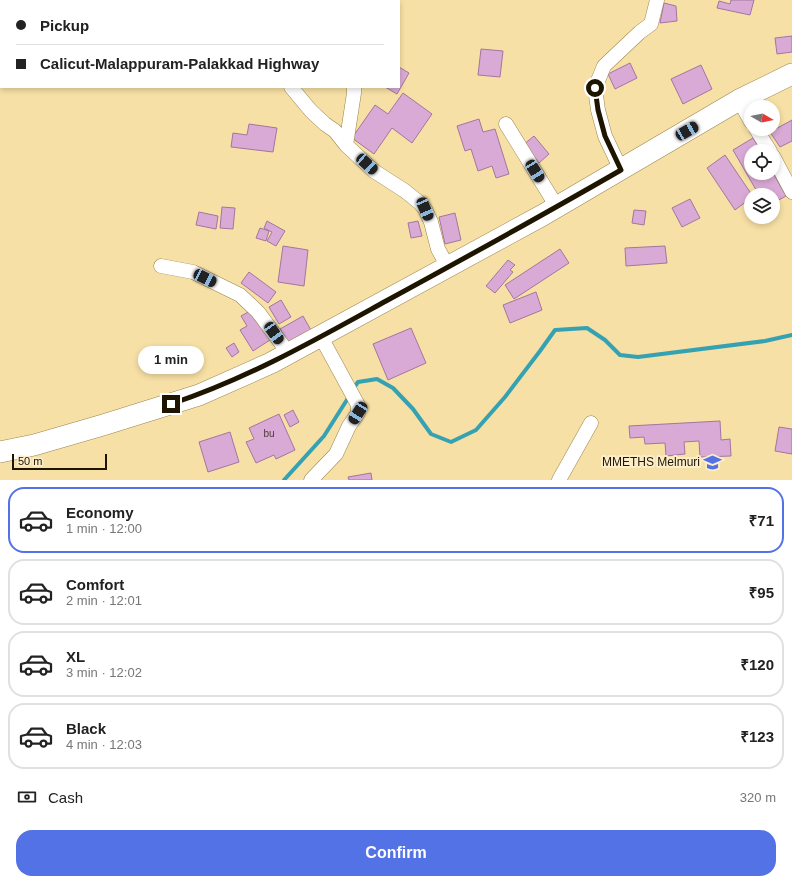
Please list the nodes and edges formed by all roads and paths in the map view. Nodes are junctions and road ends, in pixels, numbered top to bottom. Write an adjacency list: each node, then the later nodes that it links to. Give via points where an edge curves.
1 (657, 0): 10 (street, via 651,24 604,66 595,88 605,136)
2 (792, 74): 5 (highway)
3 (292, 88): 8 (street)
4 (354, 88): 8 (street)
5 (739, 100): 6 (street); 10 (highway)
6 (744, 109)
7 (506, 124): 12 (street)
8 (346, 145): 14 (street, via 374,171 420,203 425,209 438,249)
9 (780, 169): 11 (street)
10 (621, 170): 12 (highway)
11 (792, 192)
12 (557, 207): 14 (highway)
13 (161, 266): 16 (street, via 194,272 240,296 258,312)
14 (448, 267): 15 (highway)
15 (325, 344): 16 (highway); 19 (street, via 358,405 358,413 336,454)
16 (288, 354): 18 (highway, via 199,395 103,426)
17 (591, 422): 20 (street)
18 (0, 452)
19 (311, 480)
20 (558, 480)

